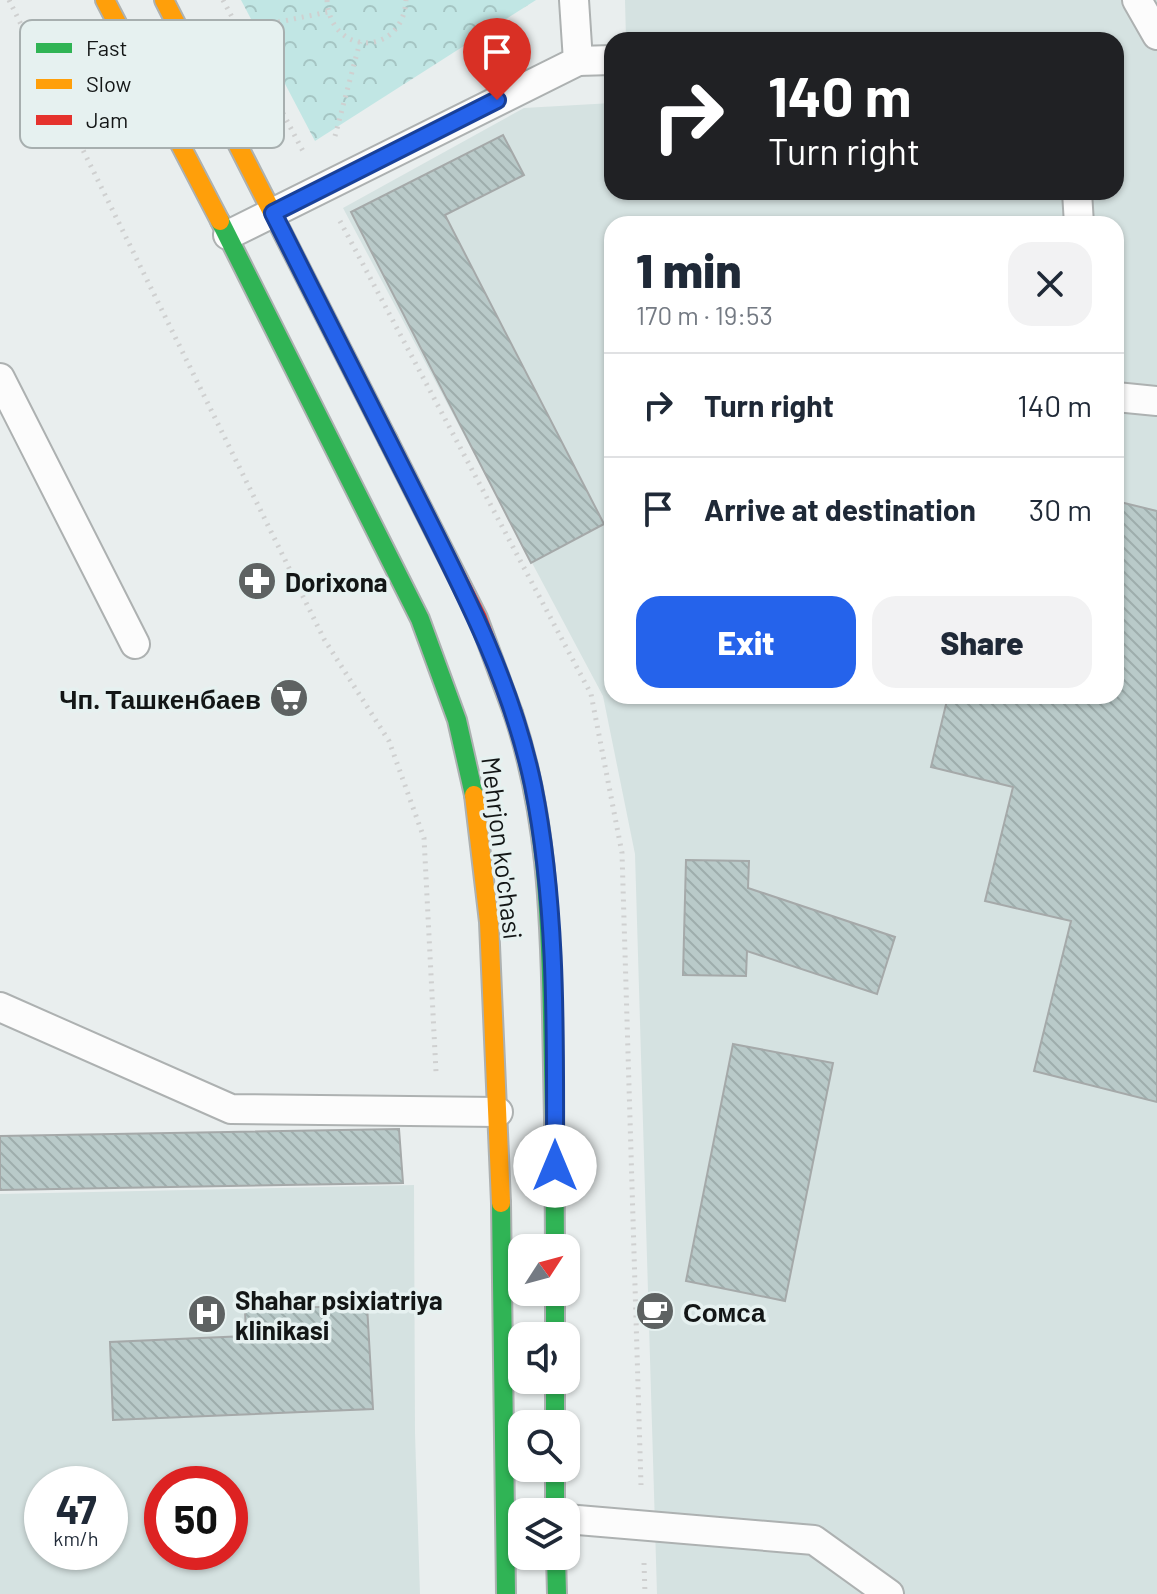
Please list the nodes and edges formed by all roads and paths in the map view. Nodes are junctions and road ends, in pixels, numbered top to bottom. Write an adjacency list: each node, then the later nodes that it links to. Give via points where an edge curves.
1 (9, 0): 12 (path)
2 (105, 0): 9 (main road, Mehrjon ko'chasi)
3 (164, 0): 10 (main road, Mehrjon ko'chasi)
4 (327, 0): 8 (path)
5 (406, 0): 14 (path, via 399,27 378,42)
6 (574, 0): 16 (lane)
7 (1137, 0): 13 (lane)
8 (328, 12): 11 (path); 14 (path, via 342,35)
9 (115, 20)
10 (174, 20)
11 (284, 21)
12 (20, 22)
13 (1157, 35)
14 (360, 42): 20 (path)
15 (604, 60): 16 (lane)
16 (578, 61): 20 (lane)
17 (82, 148): 28 (path, via 324,639 389,741 424,838)
18 (182, 148): 22 (main road, Mehrjon ko'chasi)
19 (240, 148): 21 (main road, Mehrjon ko'chasi)
20 (322, 187): 21 (lane)
21 (273, 213): 22 (lane); 30 (main road, Mehrjon ko'chasi, via 478,618 510,698 533,784 550,908 548,1113)
22 (228, 235): 29 (main road, Mehrjon ko'chasi, via 429,639 456,716 484,858)
23 (0, 378): 26 (lane)
24 (1124, 398): 25 (lane)
25 (1157, 401)
26 (135, 644)
27 (0, 1007): 28 (lane, via 231,1109)
28 (437, 1111): 29 (lane)
29 (505, 1112): 33 (main road, Mehrjon ko'chasi)
30 (554, 1234)
31 (580, 1520): 35 (lane, via 814,1540)
32 (556, 1570): 34 (main road)
33 (506, 1594)
34 (557, 1594)
35 (889, 1594)

